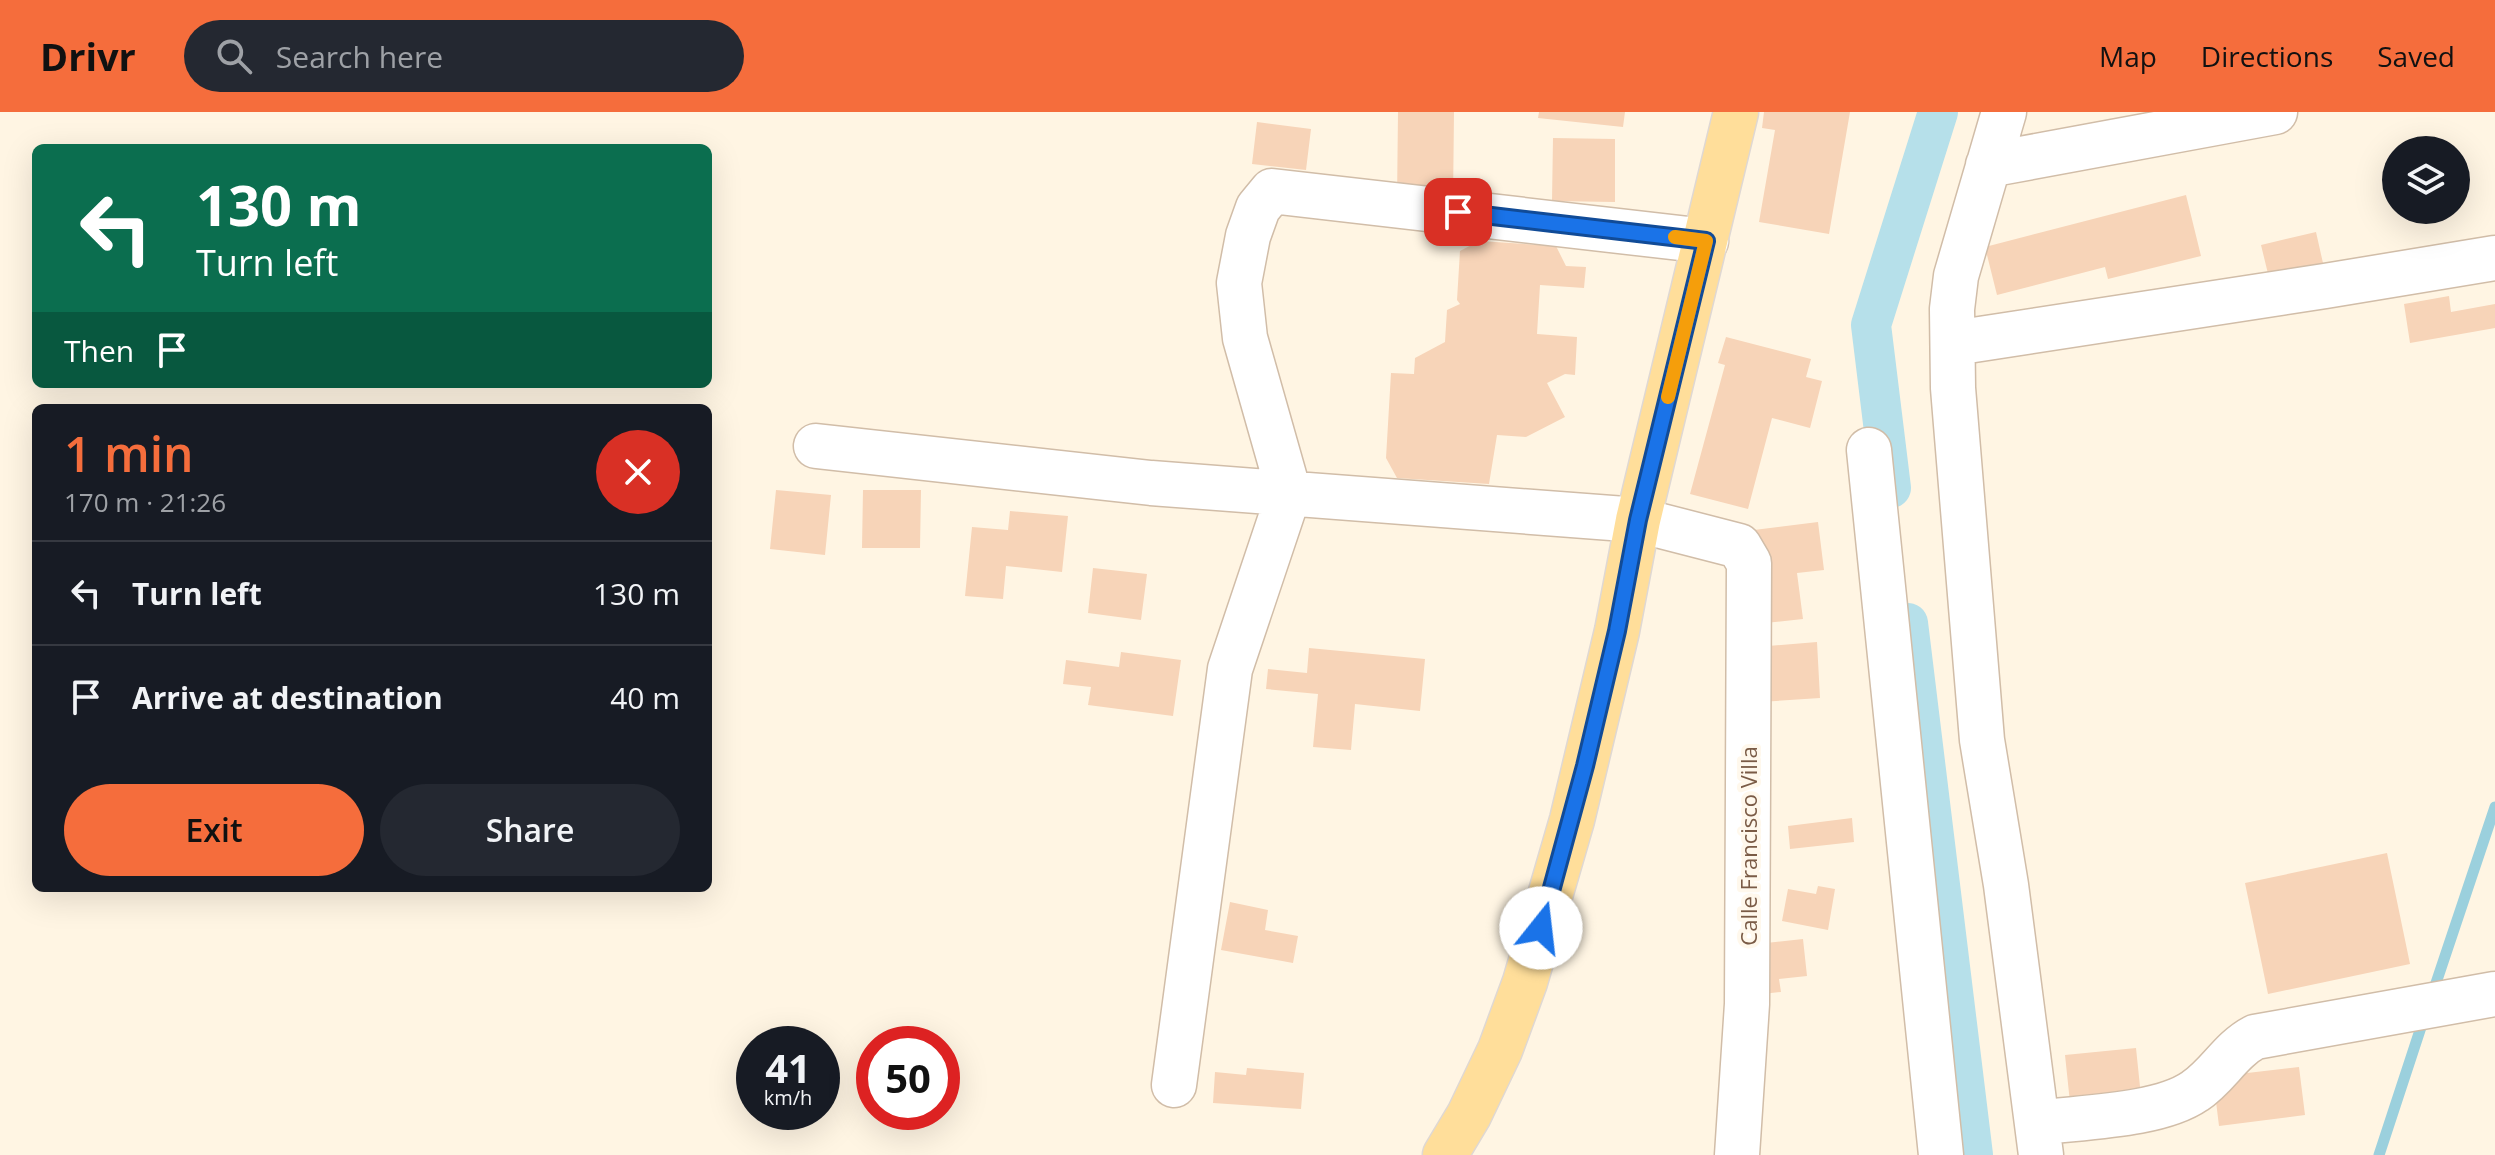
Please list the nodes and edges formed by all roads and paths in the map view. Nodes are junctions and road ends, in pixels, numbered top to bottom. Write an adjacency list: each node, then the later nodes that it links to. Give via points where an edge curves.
1 (1736, 112): 5 (main road)
2 (2004, 112): 4 (street)
3 (2275, 112): 4 (street)
4 (1988, 165): 7 (street, via 1956,276)
5 (1706, 241): 10 (street, via 1272,191 1258,208 1239,283 1245,338); 11 (main road)
6 (2495, 258): 7 (street)
7 (1954, 343): 14 (street, via 1953,388 1982,740)
8 (816, 446): 10 (street)
9 (1869, 450): 17 (street)
10 (1289, 493): 11 (street); 13 (street, via 1230,669)
11 (1638, 520): 15 (main road, via 1576,805 1525,982 1500,1050); 16 (street, Calle Francisco Villa, via 1734,544 1744,550 1749,563 1747,1004)
12 (2495, 994): 14 (street, via 2255,1037 2198,1090 2176,1101)
13 (1174, 1085)
14 (2039, 1139)
15 (1445, 1155)
16 (1737, 1155)
17 (1941, 1155)

